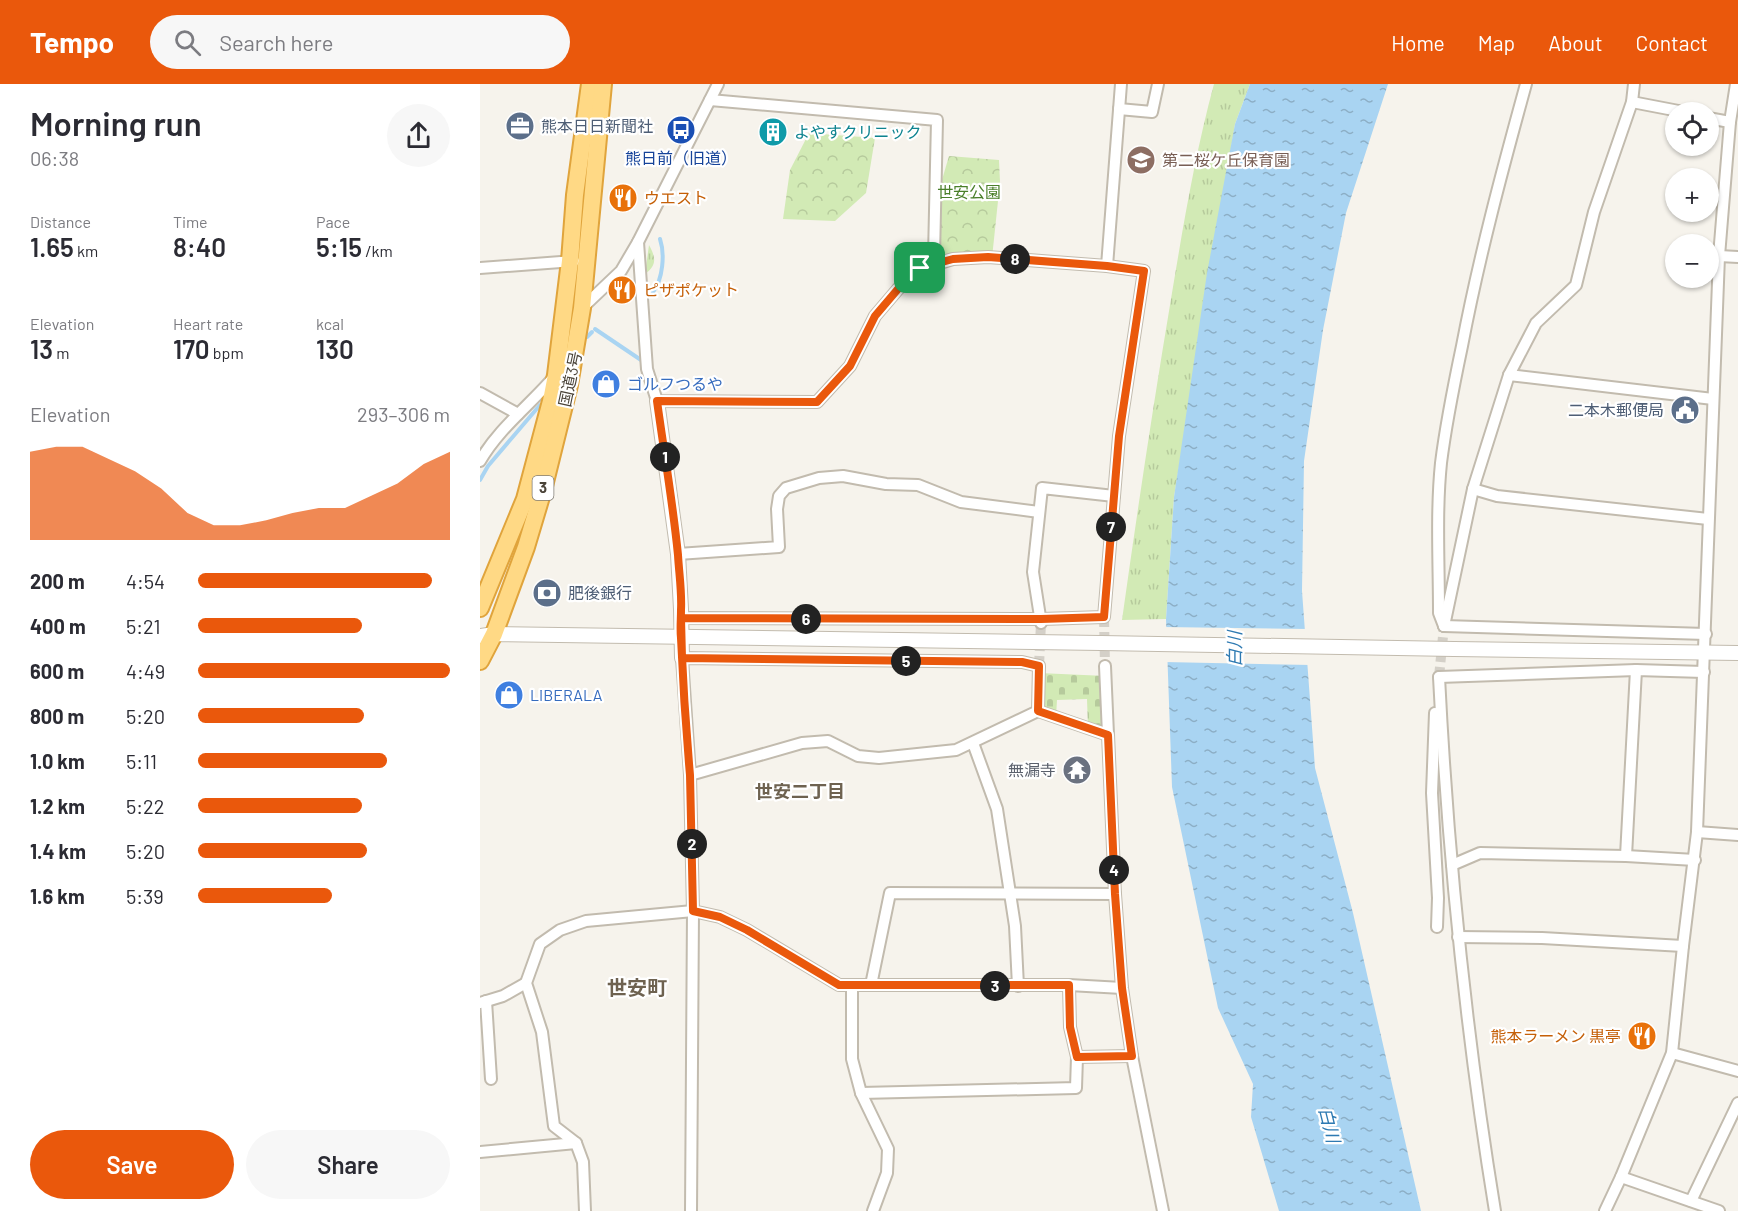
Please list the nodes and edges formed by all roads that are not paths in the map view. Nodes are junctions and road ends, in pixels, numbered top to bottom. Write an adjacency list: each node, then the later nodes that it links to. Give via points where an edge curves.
1 (590, 84): 18 (highway, 国道3号 / 3, via 575,195)
2 (603, 84): 18 (highway, 国道3号 / 3)
3 (718, 84): 9 (street)
4 (1121, 84): 12 (street)
5 (1158, 84): 12 (street, via 1152,112)
6 (1526, 84): 40 (street, via 1496,191 1448,413 1438,510 1439,613)
7 (1634, 84): 10 (street)
8 (1736, 84): 14 (street)
9 (710, 100): 15 (street); 19 (street, via 937,120)
10 (1632, 102): 11 (street); 26 (street, via 1594,213 1576,285 1536,323)
11 (1665, 108)
12 (1119, 109): 20 (street)
13 (1719, 120): 14 (street)
14 (1730, 122): 16 (street)
15 (638, 242): 23 (street, via 621,271); 29 (street, via 646,369)
16 (1719, 256): 17 (street)
17 (1738, 257)
18 (578, 261): 21 (street); 23 (highway, 国道3号 / 3); 24 (highway, 国道3号 / 3)
19 (937, 264): 20 (street, via 988,257); 29 (street, via 920,268 891,297 875,316 850,366 817,402)
20 (1107, 266): 33 (street, via 1144,271)
21 (480, 268)
22 (1718, 288): 28 (street)
23 (582, 308): 24 (street); 42 (highway, 国道3号 / 3, via 569,385 543,490 526,547)
24 (564, 309): 25 (highway, 国道3号 / 3)
25 (556, 375): 30 (street); 37 (highway, 国道3号 / 3, via 525,499)
26 (1509, 375): 28 (street); 32 (street)
27 (480, 393): 30 (street)
28 (1713, 399): 35 (street)
29 (657, 401): 36 (street)
30 (518, 414): 31 (street)
31 (480, 461)
32 (1473, 489): 35 (street, via 1497,496); 40 (street)
33 (1114, 496): 34 (street, via 1041,488); 39 (street, via 1104,617)
34 (1039, 512): 36 (street, via 961,502 918,484 886,484 843,476 819,478 786,488 779,496 779,547); 39 (street, via 1033,572)
35 (1708, 519): 41 (street)
36 (678, 554): 38 (street)
37 (480, 608)
38 (681, 618): 39 (street); 43 (street)
39 (1041, 621)
40 (1444, 626): 41 (street)
41 (1706, 634): 44 (street)
42 (487, 635): 43 (street); 47 (highway, 国道3号 / 3)
43 (681, 636): 44 (street, bridge); 46 (street)
44 (1705, 653): 45 (street); 50 (street)
45 (1738, 653)
46 (682, 658): 52 (street, via 1022,662 1039,666); 55 (street)
47 (480, 661)
48 (1105, 666): 53 (street)
49 (1636, 670): 50 (street); 51 (street); 58 (street)
50 (1704, 672): 56 (street)
51 (1439, 677): 60 (street); 64 (street, via 1432,793)
52 (1038, 711): 53 (street); 54 (street)
53 (1108, 735): 62 (street)
54 (973, 743): 55 (street, via 956,750 879,758 858,756 828,741 802,743); 61 (street, via 997,808)
55 (690, 775): 63 (street)
56 (1697, 832): 57 (street); 59 (street)
57 (1738, 836)
58 (1626, 856): 59 (street); 60 (street, via 1480,853)
59 (1695, 860): 66 (street)
60 (1452, 865): 65 (street)
61 (1010, 894): 62 (street); 69 (street, via 890,893); 71 (street)
62 (1115, 894): 72 (street)
63 (693, 911): 67 (street, via 586,921 560,930 540,944); 68 (street, via 720,917 839,985); 86 (street)
64 (1437, 927)
65 (1458, 937): 66 (street); 89 (street)
66 (1683, 946): 74 (street)
67 (526, 983): 73 (street); 81 (street, via 542,1032 554,1126)
68 (852, 985): 69 (street); 79 (street, via 852,1059)
69 (871, 985): 71 (street)
70 (1069, 985): 71 (street); 72 (street); 76 (street, via 1070,1027)
71 (1018, 986)
72 (1122, 988): 75 (street)
73 (483, 1002): 78 (street)
74 (1671, 1053): 77 (street); 83 (street)
75 (1132, 1056): 76 (street); 88 (street)
76 (1077, 1057): 79 (street, via 1076,1088)
77 (1738, 1071)
78 (491, 1079)
79 (861, 1092): 87 (street, via 888,1149 886,1173)
80 (1738, 1103): 84 (street)
81 (576, 1143): 82 (street); 85 (street, via 583,1162)
82 (480, 1152)
83 (1621, 1177): 84 (street); 90 (street)
84 (1691, 1201): 91 (street)
85 (585, 1211)
86 (691, 1211)
87 (873, 1211)
88 (1163, 1211)
89 (1495, 1211)
90 (1605, 1211)
91 (1719, 1211)

